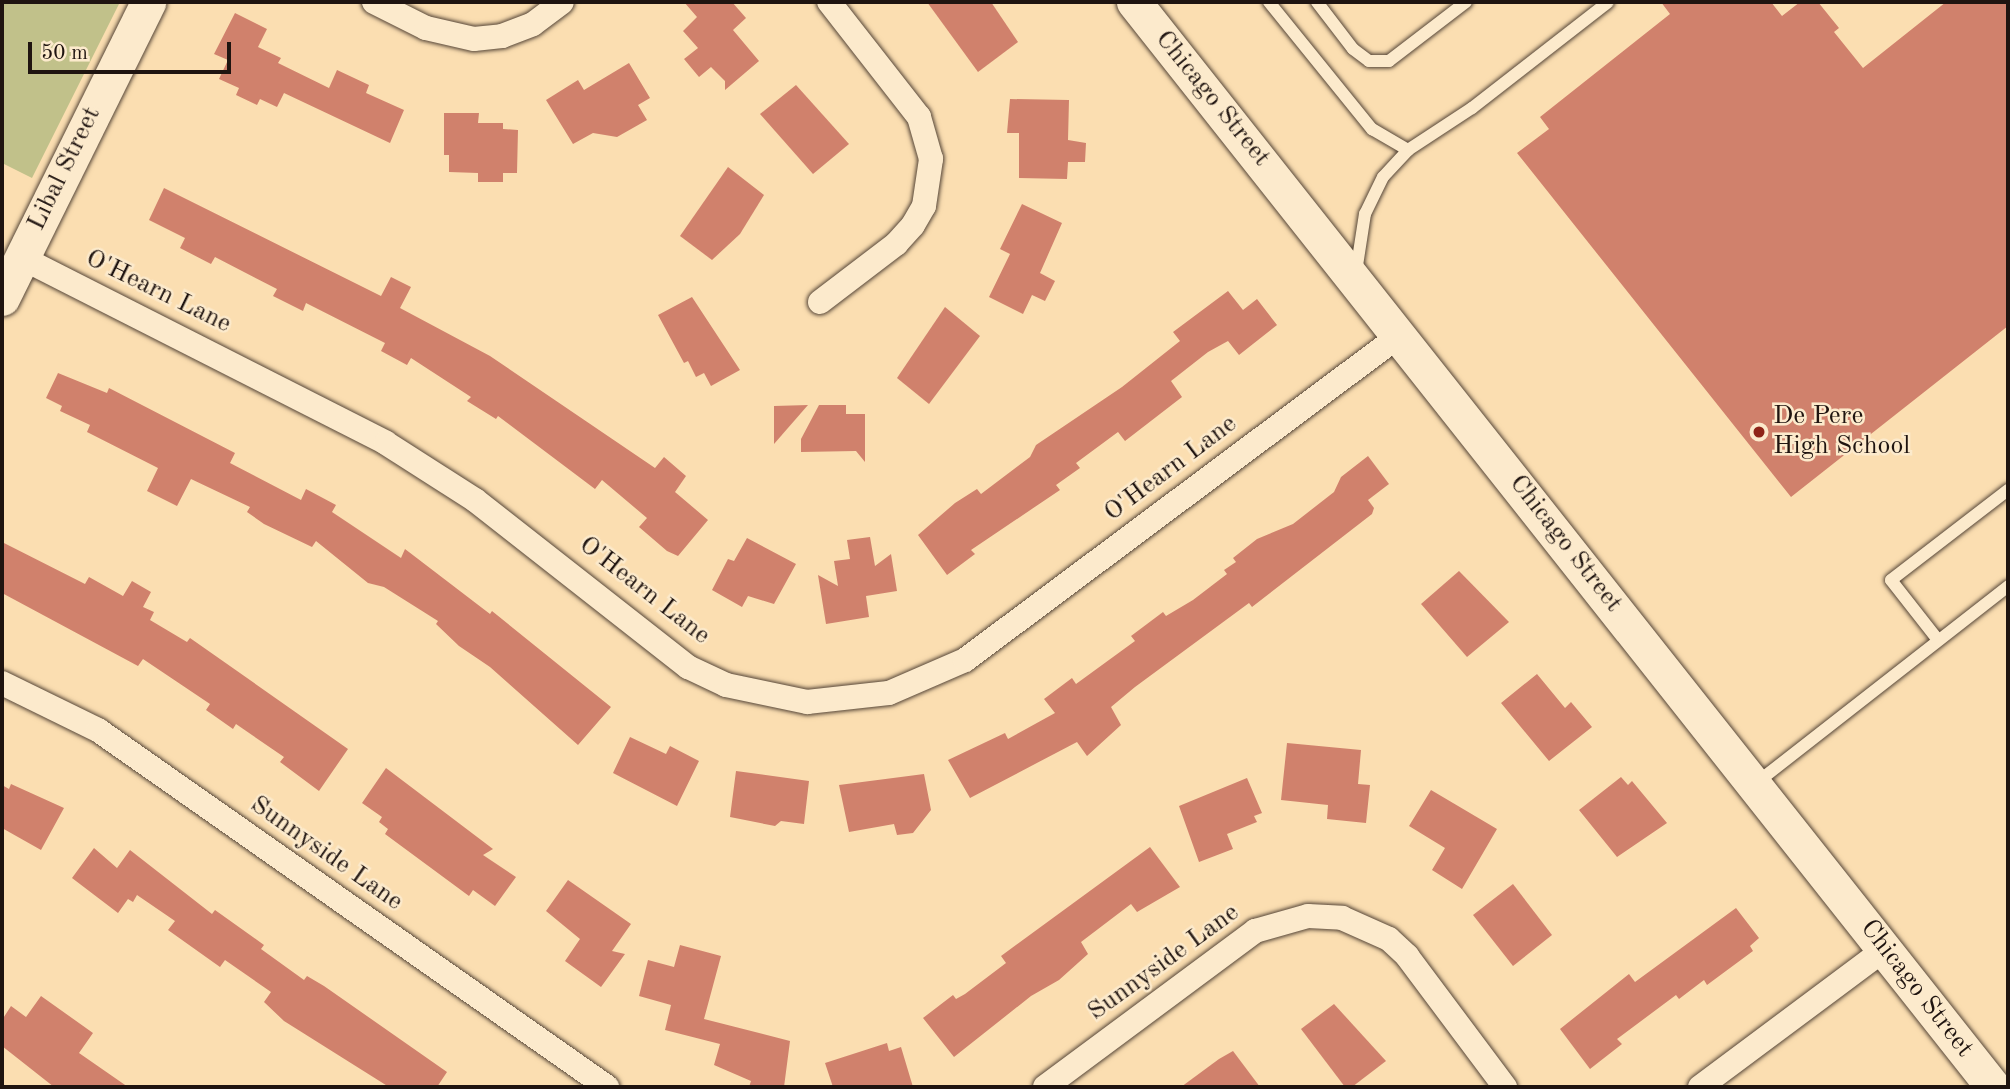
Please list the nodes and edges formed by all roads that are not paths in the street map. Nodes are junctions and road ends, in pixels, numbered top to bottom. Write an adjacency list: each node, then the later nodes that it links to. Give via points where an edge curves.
1 (148, 2): 11 (street, Libal Street)
2 (374, 2): 3 (street, via 426,28 474,39 502,36 533,24)
3 (562, 2)
4 (829, 2): 14 (street, via 919,117 931,159 927,194 913,225 896,244)
5 (1134, 2): 12 (street, Chicago Street)
6 (1269, 2): 10 (lane, via 1372,129)
7 (1317, 2): 8 (lane, via 1353,49 1369,61 1389,61)
8 (1466, 2)
9 (1608, 2): 10 (lane, via 1472,108)
10 (1408, 150): 12 (lane, via 1383,177 1365,214)
11 (22, 258): 13 (street, Libal Street); 15 (street, O'Hearn Lane, via 386,443 486,508 688,667 726,685 807,702 889,693 965,660)
12 (1355, 279): 15 (street, Chicago Street)
13 (2, 298)
14 (820, 302)
15 (1400, 335): 20 (street, Chicago Street)
16 (2008, 489): 18 (lane, via 1891,580)
17 (2008, 586): 18 (lane)
18 (1938, 640): 20 (lane)
19 (2, 683): 22 (street, Sunnyside Lane, via 98,730)
20 (1755, 784): 21 (street, Chicago Street)
21 (1885, 949): 25 (street); 26 (street, Chicago Street)
22 (607, 1087)
23 (1045, 1087): 24 (street, Sunnyside Lane, via 1255,931 1308,916 1342,918 1389,939 1407,956)
24 (1505, 1087)
25 (1700, 1087)
26 (1993, 1087)

